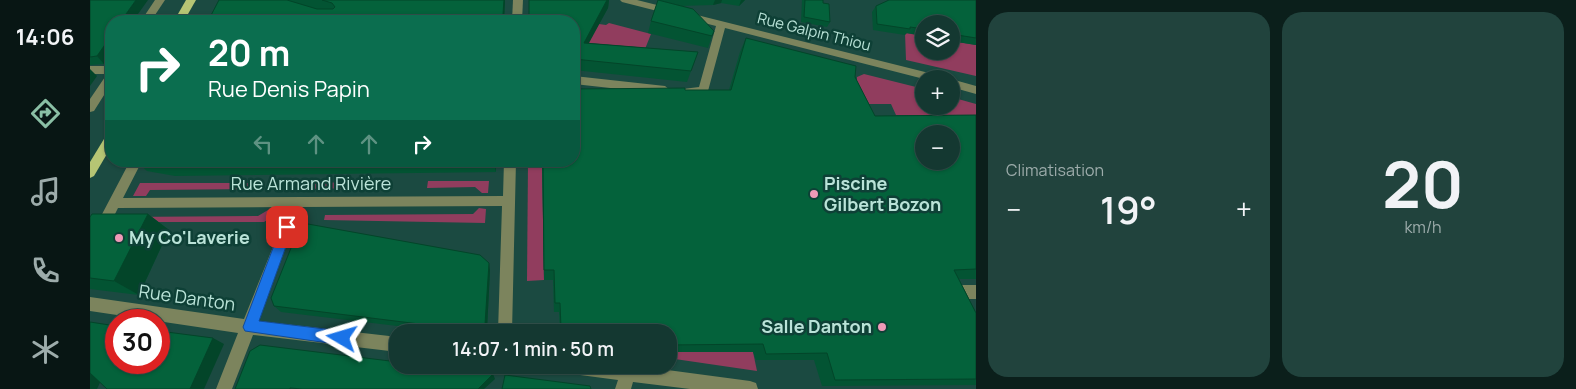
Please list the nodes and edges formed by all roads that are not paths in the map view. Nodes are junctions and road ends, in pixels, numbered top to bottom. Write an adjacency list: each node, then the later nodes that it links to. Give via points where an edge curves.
1 (160, 0): 6 (street)
2 (191, 0): 7 (main road)
3 (518, 0): 8 (street)
4 (625, 0): 5 (street, Rue Galpin Thiou)
5 (637, 1): 9 (street, Rue Galpin Thiou)
6 (150, 15)
7 (182, 15)
8 (517, 15)
9 (721, 24): 12 (street, Rue Galpin Thiou); 13 (street, via 703,91)
10 (90, 70): 11 (street)
11 (105, 70)
12 (915, 73)
13 (580, 81)
14 (105, 85): 17 (street)
15 (960, 86): 16 (street)
16 (976, 90)
17 (90, 108)
18 (105, 147): 21 (main road)
19 (133, 167): 24 (street)
20 (510, 167): 22 (street)
21 (90, 173)
22 (508, 201): 23 (street, Rue Armand Rivière); 28 (street)
23 (297, 202): 24 (street, Rue Armand Rivière); 29 (street)
24 (114, 203): 25 (street)
25 (90, 250)
26 (976, 292): 30 (street, via 957,292)
27 (90, 304): 29 (street, Rue Danton)
28 (505, 324)
29 (250, 327): 31 (street, Rue Danton); 34 (street)
30 (976, 332)
31 (389, 344)
32 (627, 374): 35 (street)
33 (642, 374): 36 (street)
34 (224, 389)
35 (623, 389)
36 (750, 389)

